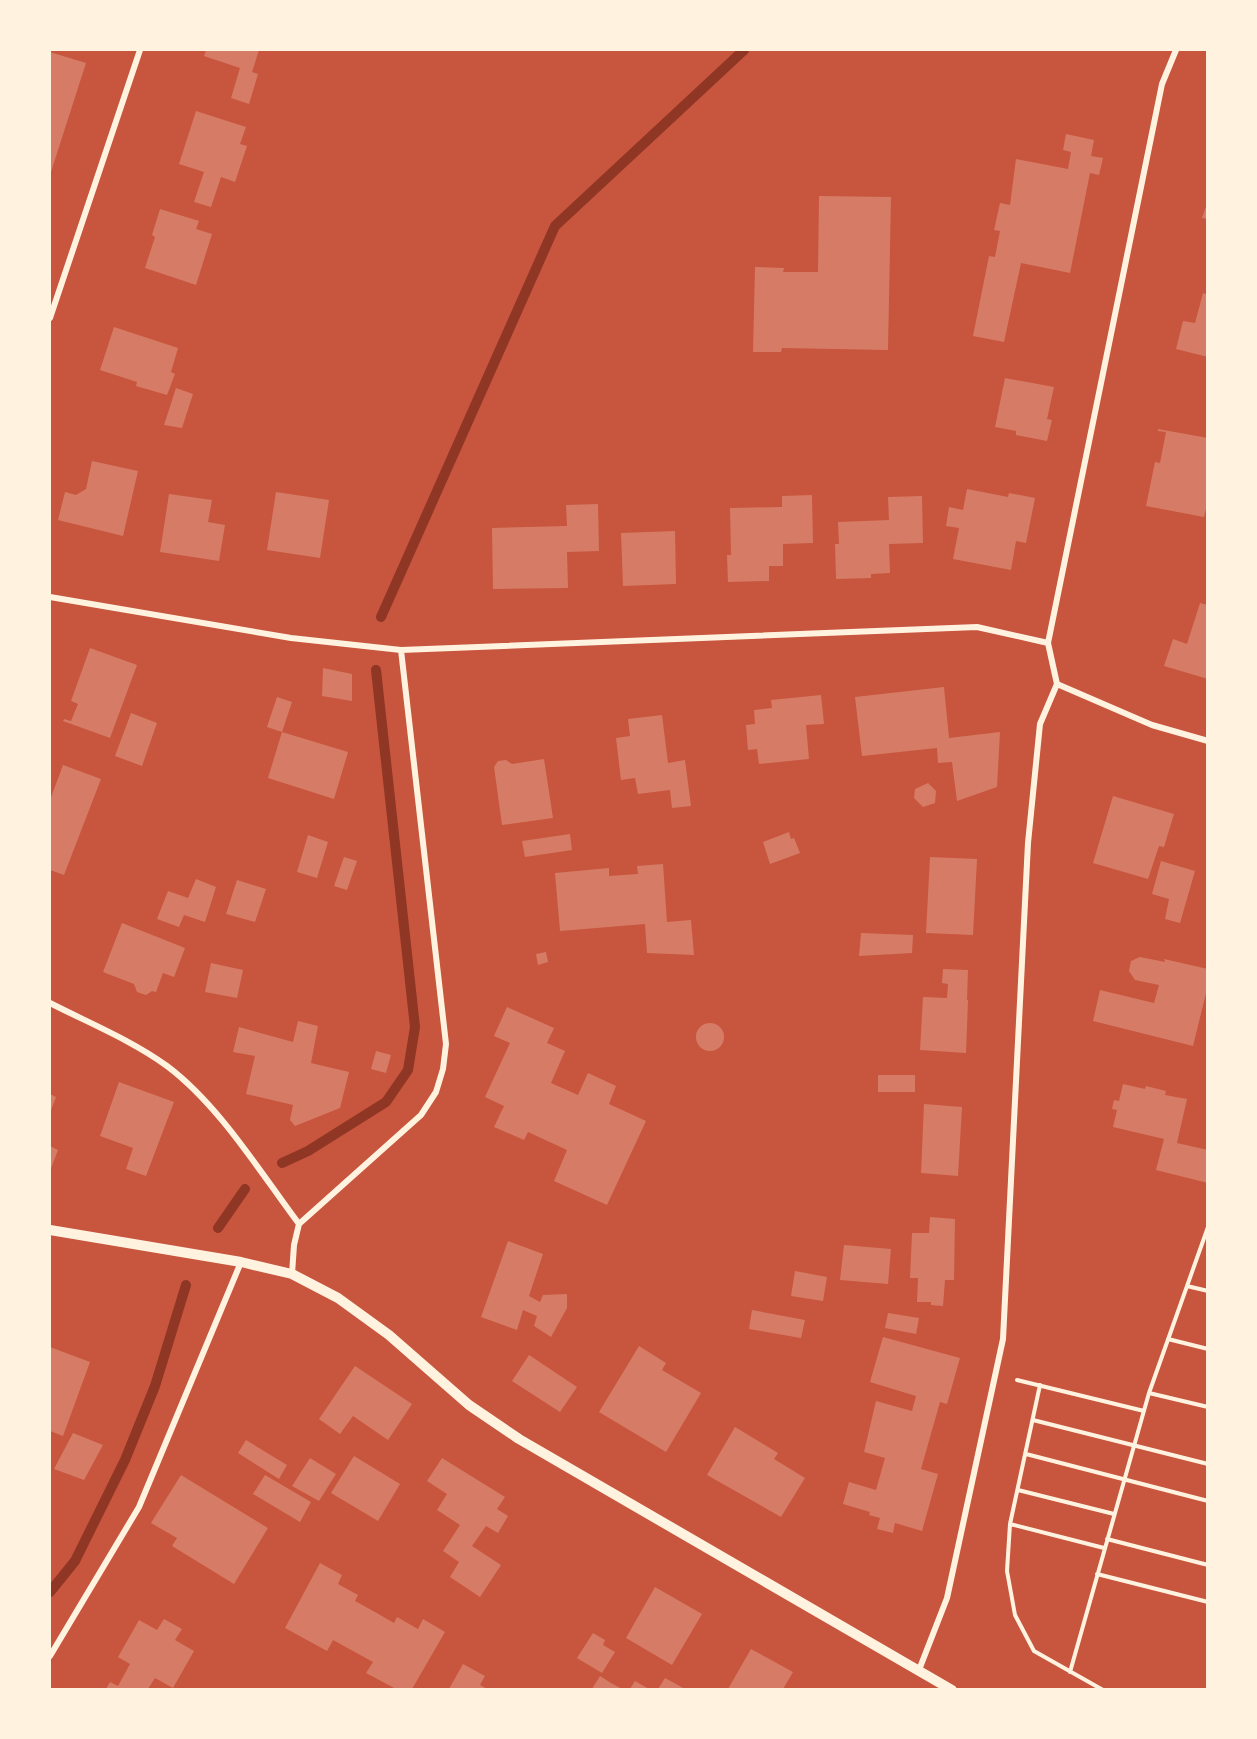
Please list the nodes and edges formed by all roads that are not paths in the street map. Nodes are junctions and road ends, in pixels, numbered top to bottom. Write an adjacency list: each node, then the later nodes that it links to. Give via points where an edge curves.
1 (140, 50): 3 (street)
2 (1176, 50): 5 (street, via 1161,84)
3 (50, 318)
4 (50, 597): 6 (street, via 291,638)
5 (1048, 643): 6 (street, via 977,627); 7 (street)
6 (401, 650): 10 (street, via 446,1044 443,1069 436,1092 421,1115)
7 (1057, 684): 8 (street, via 1152,725); 15 (street, via 1040,724 1028,843 1003,1339 947,1598)
8 (1208, 741)
9 (50, 1003): 10 (street, via 168,1067 211,1107)
10 (299, 1224): 13 (street)
11 (50, 1230): 12 (street)
12 (241, 1263): 13 (street); 14 (street, via 139,1507)
13 (292, 1274): 15 (street, via 346,1304 389,1335 469,1405 519,1439)
14 (50, 1656)
15 (919, 1670): 16 (street)
16 (952, 1689)

